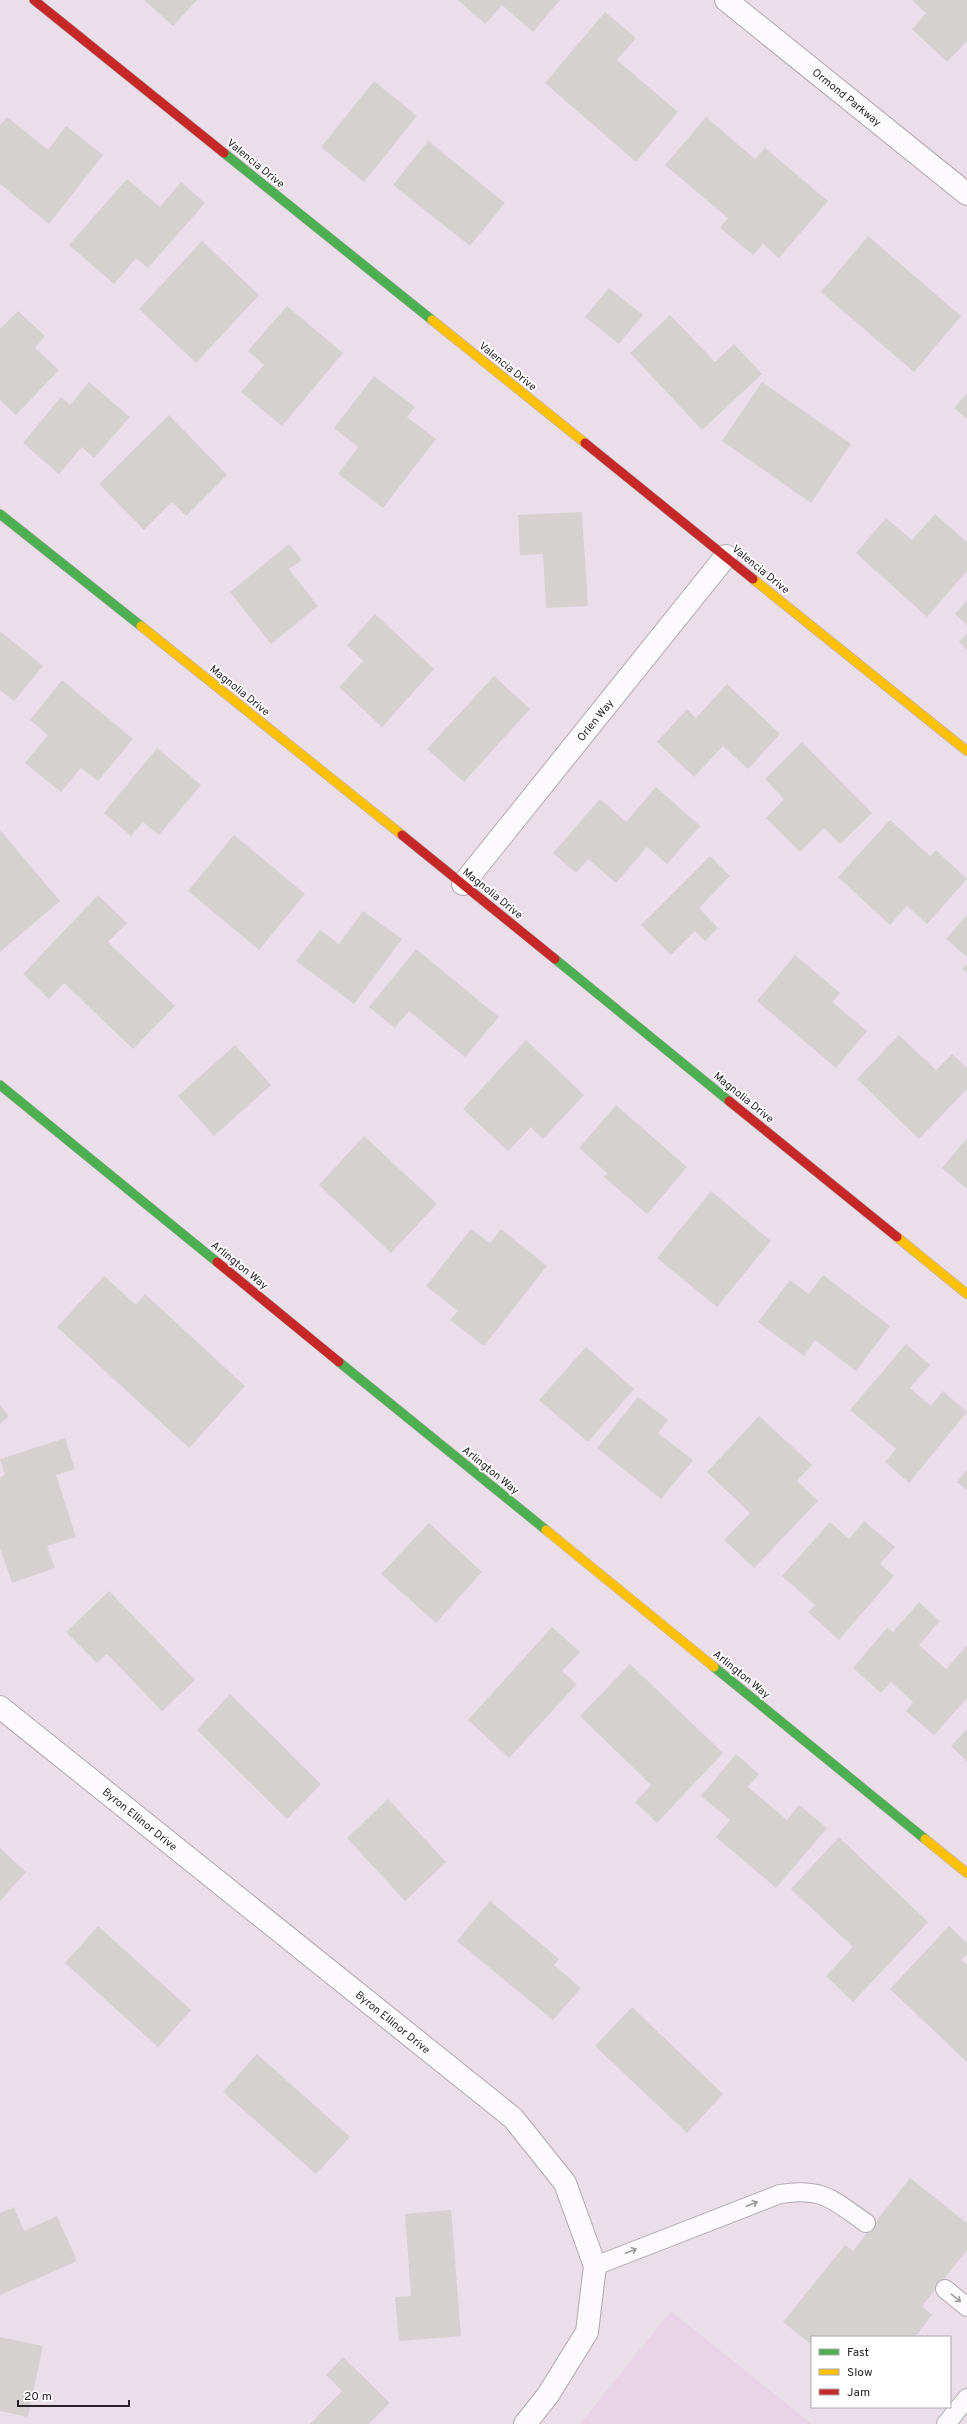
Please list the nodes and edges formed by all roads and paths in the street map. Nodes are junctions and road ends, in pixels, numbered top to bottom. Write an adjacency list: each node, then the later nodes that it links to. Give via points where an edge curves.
1 (34, 0): 5 (street, Valencia Drive)
2 (726, 0): 3 (street, Ormond Parkway)
3 (967, 194)
4 (0, 514): 7 (street, Magnolia Drive)
5 (726, 556): 6 (street, Valencia Drive); 7 (street, Orlen Way)
6 (967, 751)
7 (463, 884): 9 (street, Magnolia Drive)
8 (0, 1085): 11 (street, Arlington Way)
9 (967, 1294)
10 (0, 1707): 13 (street, Byron Ellinor Drive, via 513,2118 565,2183)
11 (967, 1873)
12 (866, 2223): 13 (lane, one-way to 12, via 780,2194 797,2191 827,2196)
13 (595, 2266): 17 (street, Byron Ellinor Drive, via 587,2332 548,2395)
14 (945, 2289): 15 (lane, one-way to 15)
15 (967, 2307)
16 (967, 2398): 18 (lane)
17 (525, 2424)
18 (946, 2424)

